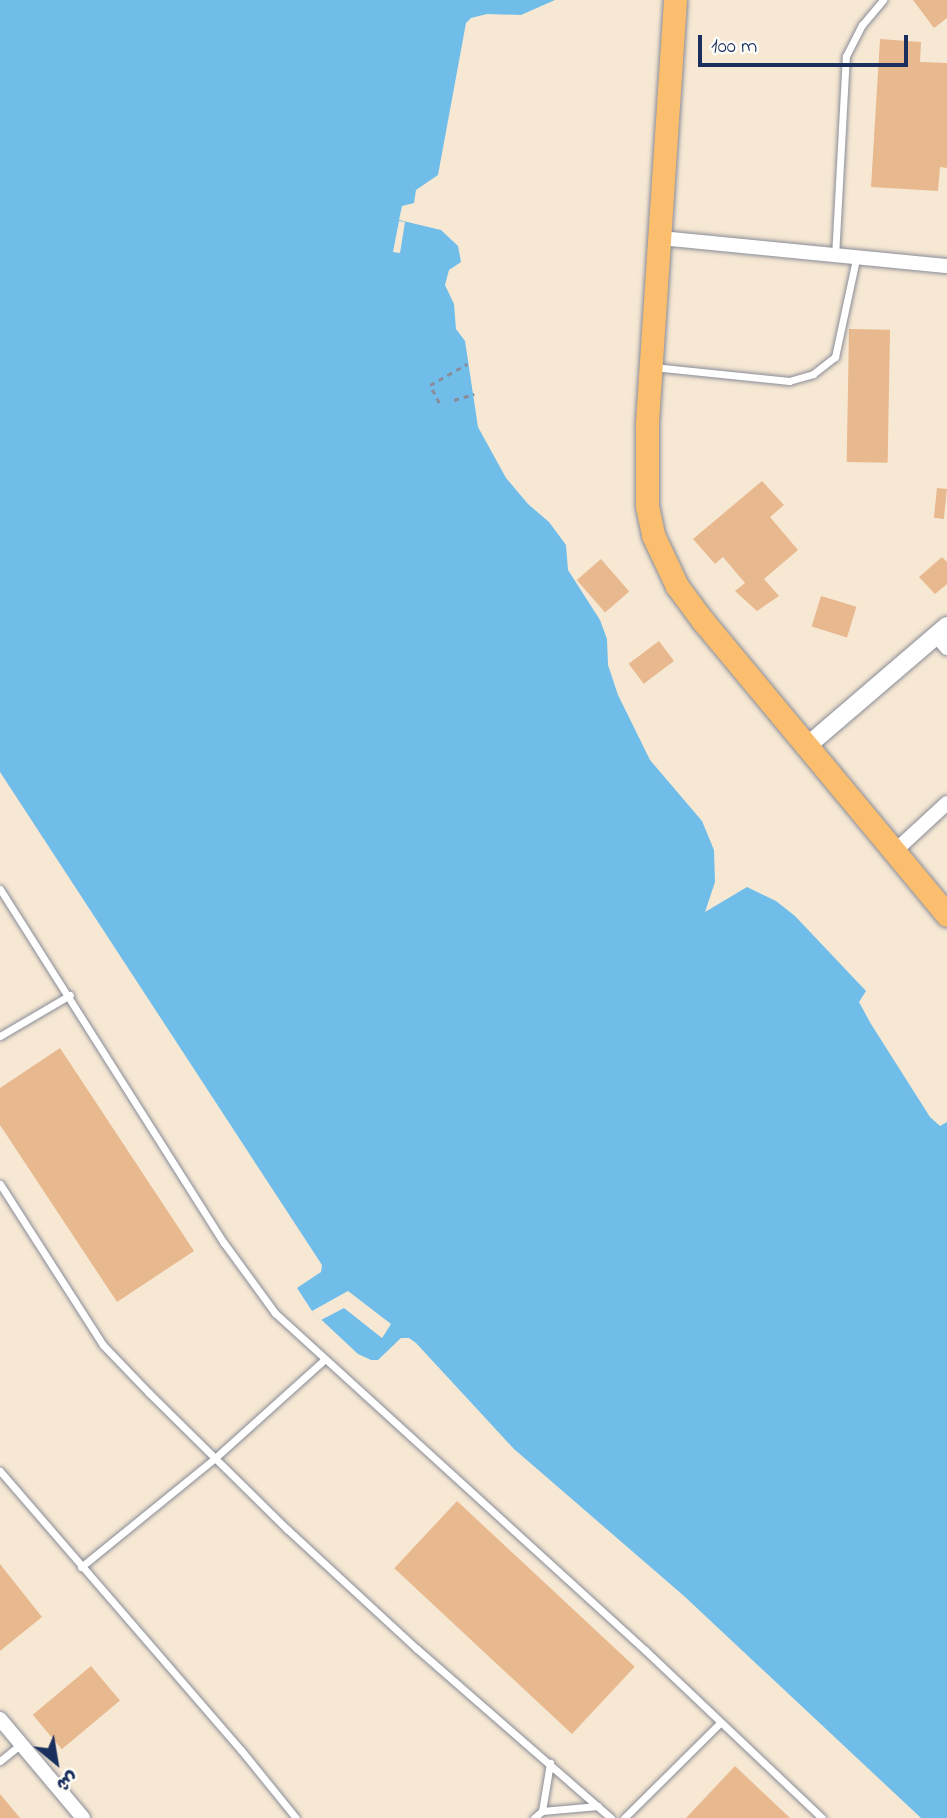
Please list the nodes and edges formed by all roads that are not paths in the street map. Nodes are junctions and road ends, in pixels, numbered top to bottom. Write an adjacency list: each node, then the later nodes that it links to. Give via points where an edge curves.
1 (675, 0): 3 (main road)
2 (883, 0): 4 (lane, via 862,24 846,56)
3 (660, 238): 4 (street); 7 (main road)
4 (835, 257): 5 (street)
5 (856, 259): 6 (street); 7 (lane, via 835,358 813,374 789,381)
6 (947, 265)
7 (651, 367): 9 (main road, via 647,506 662,559 703,621)
8 (943, 636): 9 (street)
9 (806, 747): 11 (main road)
10 (947, 803): 11 (street)
11 (894, 852): 13 (main road)
12 (0, 889): 14 (lane)
13 (947, 915)
14 (69, 995): 15 (lane); 17 (lane, via 224,1243 275,1313)
15 (0, 1036)
16 (0, 1184): 18 (lane, via 103,1345)
17 (324, 1360): 18 (lane); 22 (lane)
18 (215, 1458): 20 (lane); 25 (lane, via 416,1648)
19 (0, 1471): 20 (lane)
20 (81, 1567): 29 (lane)
21 (0, 1719): 23 (street)
22 (721, 1722): 32 (lane); 33 (lane)
23 (21, 1744): 24 (lane); 28 (street)
24 (0, 1761)
25 (550, 1763): 26 (lane); 27 (lane)
26 (598, 1806): 27 (lane); 31 (lane)
27 (542, 1811): 30 (lane)
28 (83, 1818)
29 (296, 1818)
30 (534, 1818)
31 (611, 1818)
32 (624, 1818)
33 (822, 1818)

